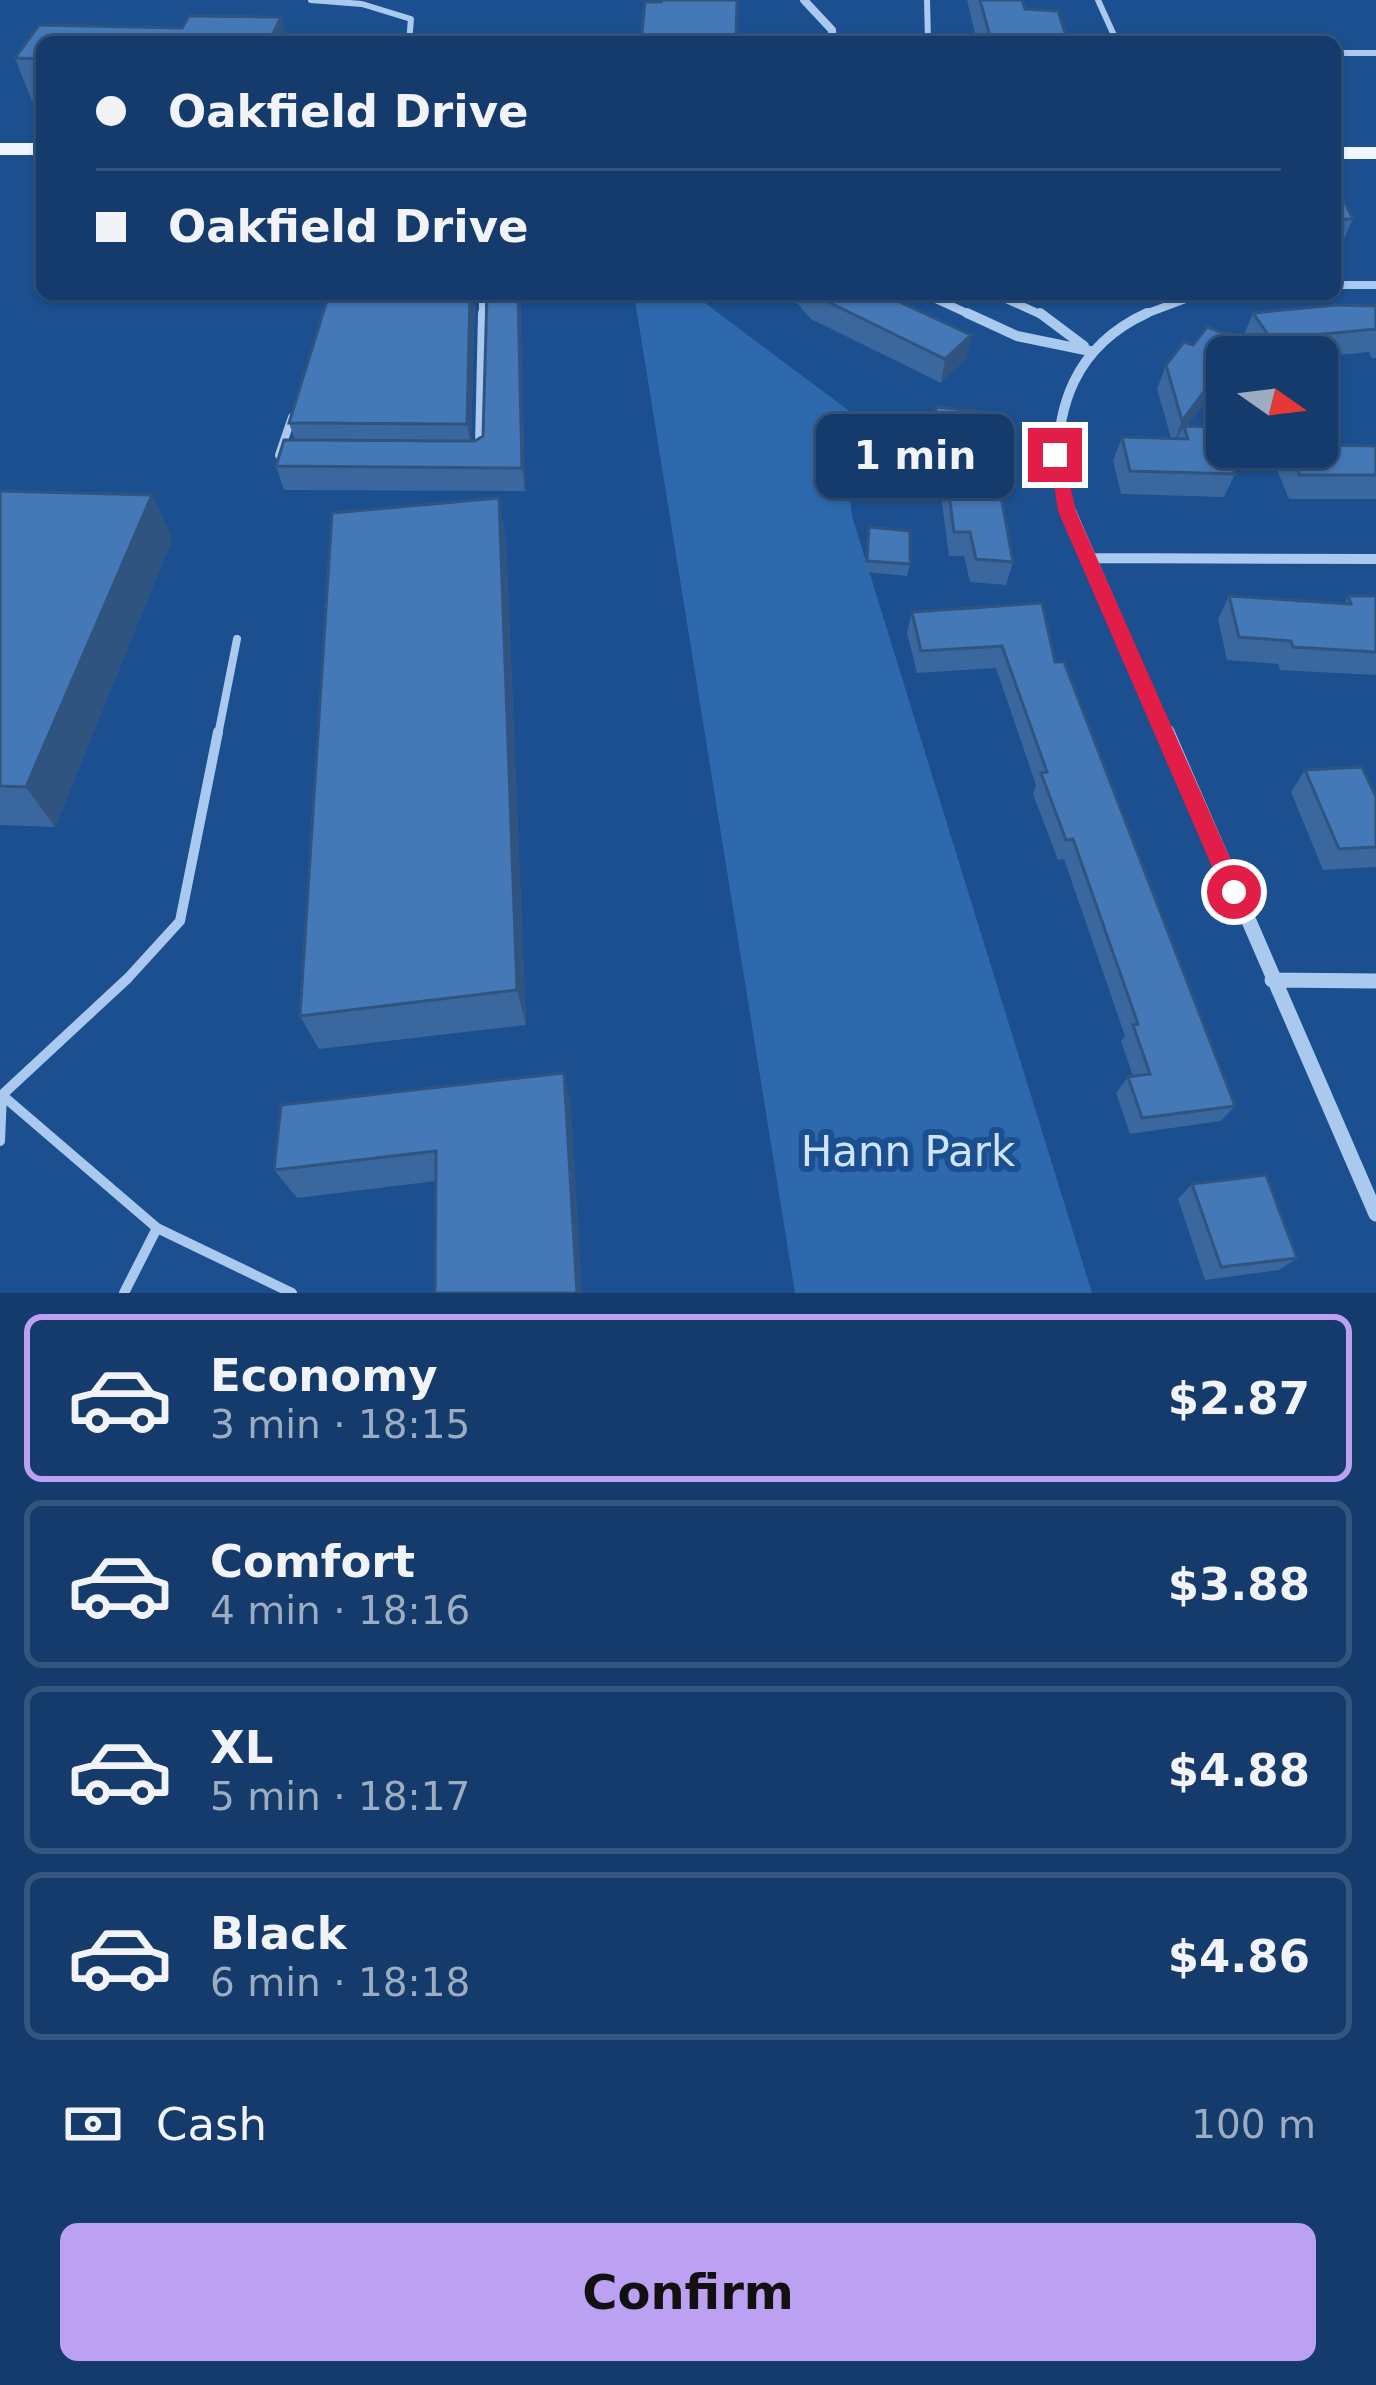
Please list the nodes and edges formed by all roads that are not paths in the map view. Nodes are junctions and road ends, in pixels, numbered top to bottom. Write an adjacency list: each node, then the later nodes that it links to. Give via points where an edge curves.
1 (310, 0): 5 (lane, via 393,11 411,19)
2 (804, 0): 6 (street)
3 (927, 0): 7 (lane)
4 (1098, 0): 8 (lane)
5 (410, 36)
6 (832, 36)
7 (929, 36)
8 (1114, 36)
9 (1341, 52): 10 (lane)
10 (1376, 52)
11 (0, 149): 12 (main road)
12 (36, 149)
13 (1341, 153): 14 (main road)
14 (1376, 154)
15 (1341, 285): 16 (street)
16 (1376, 285)
17 (482, 300): 24 (lane)
18 (938, 300): 21 (street, via 1017,336)
19 (1009, 300): 21 (street)
20 (1181, 300): 21 (street, via 1129,319)
21 (1090, 351): 25 (street, via 1061,406 1055,455 1067,511)
22 (298, 395): 23 (lane, via 280,455)
23 (302, 455)
24 (479, 456)
25 (1089, 557): 26 (street); 28 (street)
26 (1376, 559)
27 (237, 639): 30 (lane, via 180,922)
28 (1273, 980): 29 (street); 32 (street)
29 (1376, 981)
30 (1, 1094): 31 (lane); 33 (lane)
31 (0, 1141)
32 (1376, 1214)
33 (157, 1228): 34 (lane); 35 (lane)
34 (124, 1293)
35 (292, 1293)

